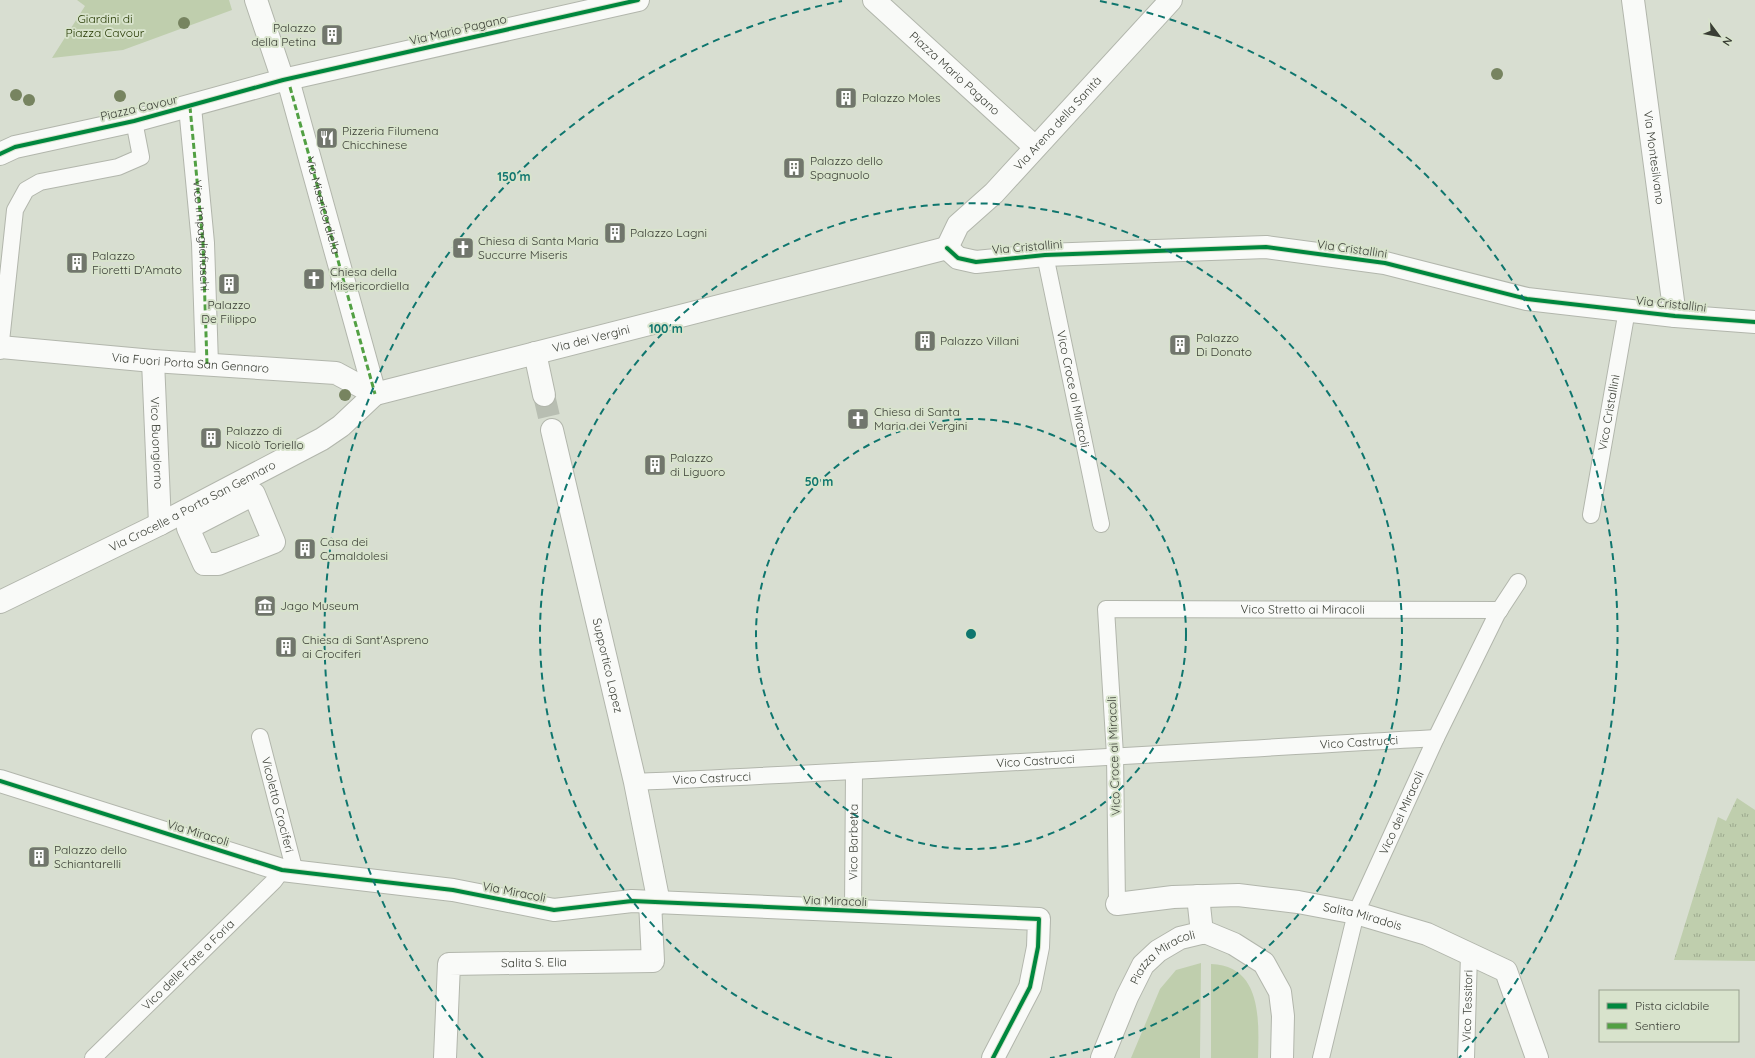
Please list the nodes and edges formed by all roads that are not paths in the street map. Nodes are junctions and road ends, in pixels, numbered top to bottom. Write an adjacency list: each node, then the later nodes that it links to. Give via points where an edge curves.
1 (256, 0): 6 (street)
2 (638, 0): 6 (street, Via Mario Pagano)
3 (874, 0): 9 (street, Piazza Mario Pagano)
4 (1171, 0): 9 (street, Via Arena della Sanità)
5 (1633, 0): 14 (street, Via Montesilvano)
6 (286, 83): 7 (street, Piazza Cavour); 21 (street, Via Misericordiella)
7 (190, 107): 8 (street, Piazza Cavour); 20 (street, Vico Impagliafiaschi, via 203,243)
8 (134, 121): 10 (street, Piazza Cavour, via 16,147); 16 (lane, via 141,157 118,168 40,182 26,190 15,210)
9 (1035, 148): 11 (street, Via Arena della Sanità, via 994,193 958,225)
10 (0, 154)
11 (947, 248): 12 (street, Via Cristallini, via 958,258 976,262); 18 (street, Via dei Vergini)
12 (1045, 255): 13 (street, Via Cristallini, via 1266,247 1385,263 1527,299); 26 (lane, Vico Croce ai Miracoli)
13 (1627, 310): 14 (street, Via Cristallini); 24 (lane, Vico Cristallini)
14 (1674, 316): 15 (street, Via Cristallini)
15 (1755, 322)
16 (0, 347): 17 (lane); 19 (street, Via Fuori Porta San Gennaro)
17 (0, 351)
18 (535, 353): 21 (street, Via dei Vergini); 22 (street)
19 (153, 361): 20 (street, Via Fuori Porta San Gennaro); 25 (street, Vico Buongiorno)
20 (208, 364): 21 (street, Via Fuori Porta San Gennaro, via 336,374)
21 (375, 394): 25 (street, Via Crocelle a Porta San Gennaro, via 341,426 322,439)
22 (544, 395)
23 (552, 430): 36 (street, Supportico Lopez)
24 (1591, 515)
25 (160, 524): 28 (street, Via Crocelle a Porta San Gennaro)
26 (1101, 524)
27 (1518, 582): 30 (lane, Vico dei Miracoli)
28 (0, 602)
29 (1106, 609): 30 (lane, Vico Stretto ai Miracoli); 33 (lane, Vico Croce ai Miracoli)
30 (1500, 610): 32 (lane, Vico dei Miracoli)
31 (260, 737): 37 (lane, Vicoletto Crociferi)
32 (1436, 738): 33 (lane, Vico Castrucci); 42 (lane, Vico dei Miracoli)
33 (1116, 756): 34 (lane, Vico Castrucci); 40 (lane, Vico Croce ai Miracoli)
34 (854, 772): 36 (lane, Vico Castrucci); 41 (lane, Vico Barbetta)
35 (0, 781): 37 (street, Via Miracoli)
36 (634, 782): 39 (street, Supportico Lopez)
37 (288, 871): 39 (street, Via Miracoli, via 453,890 554,910 632,901); 45 (lane, Vico delle Fate a Foria, via 274,881)
38 (1198, 896): 40 (street, Salita Miradois, via 1173,896); 42 (street, Salita Miradois, via 1238,895 1298,902); 43 (street)
39 (654, 903): 41 (street, Via Miracoli); 46 (street, Salita S. Elia, via 653,961 450,964)
40 (1117, 904)
41 (853, 911): 47 (street, Via Miracoli, via 1039,919 1038,947 1030,987)
42 (1356, 913): 44 (street, Salita Miradois, via 1427,934); 50 (lane, Vico dei Miracoli)
43 (1202, 933): 48 (street, Piazza Miracoli, via 1180,938 1158,951 1144,965 1127,997); 49 (street, Piazza Miracoli, via 1234,944 1264,963 1280,992)
44 (1469, 954): 51 (lane, Vico Tessitori); 52 (street, Salita Miradois, via 1506,971)
45 (93, 1058)
46 (445, 1058)
47 (993, 1058)
48 (1102, 1058)
49 (1282, 1058)
50 (1321, 1058)
51 (1466, 1058)
52 (1537, 1058)

